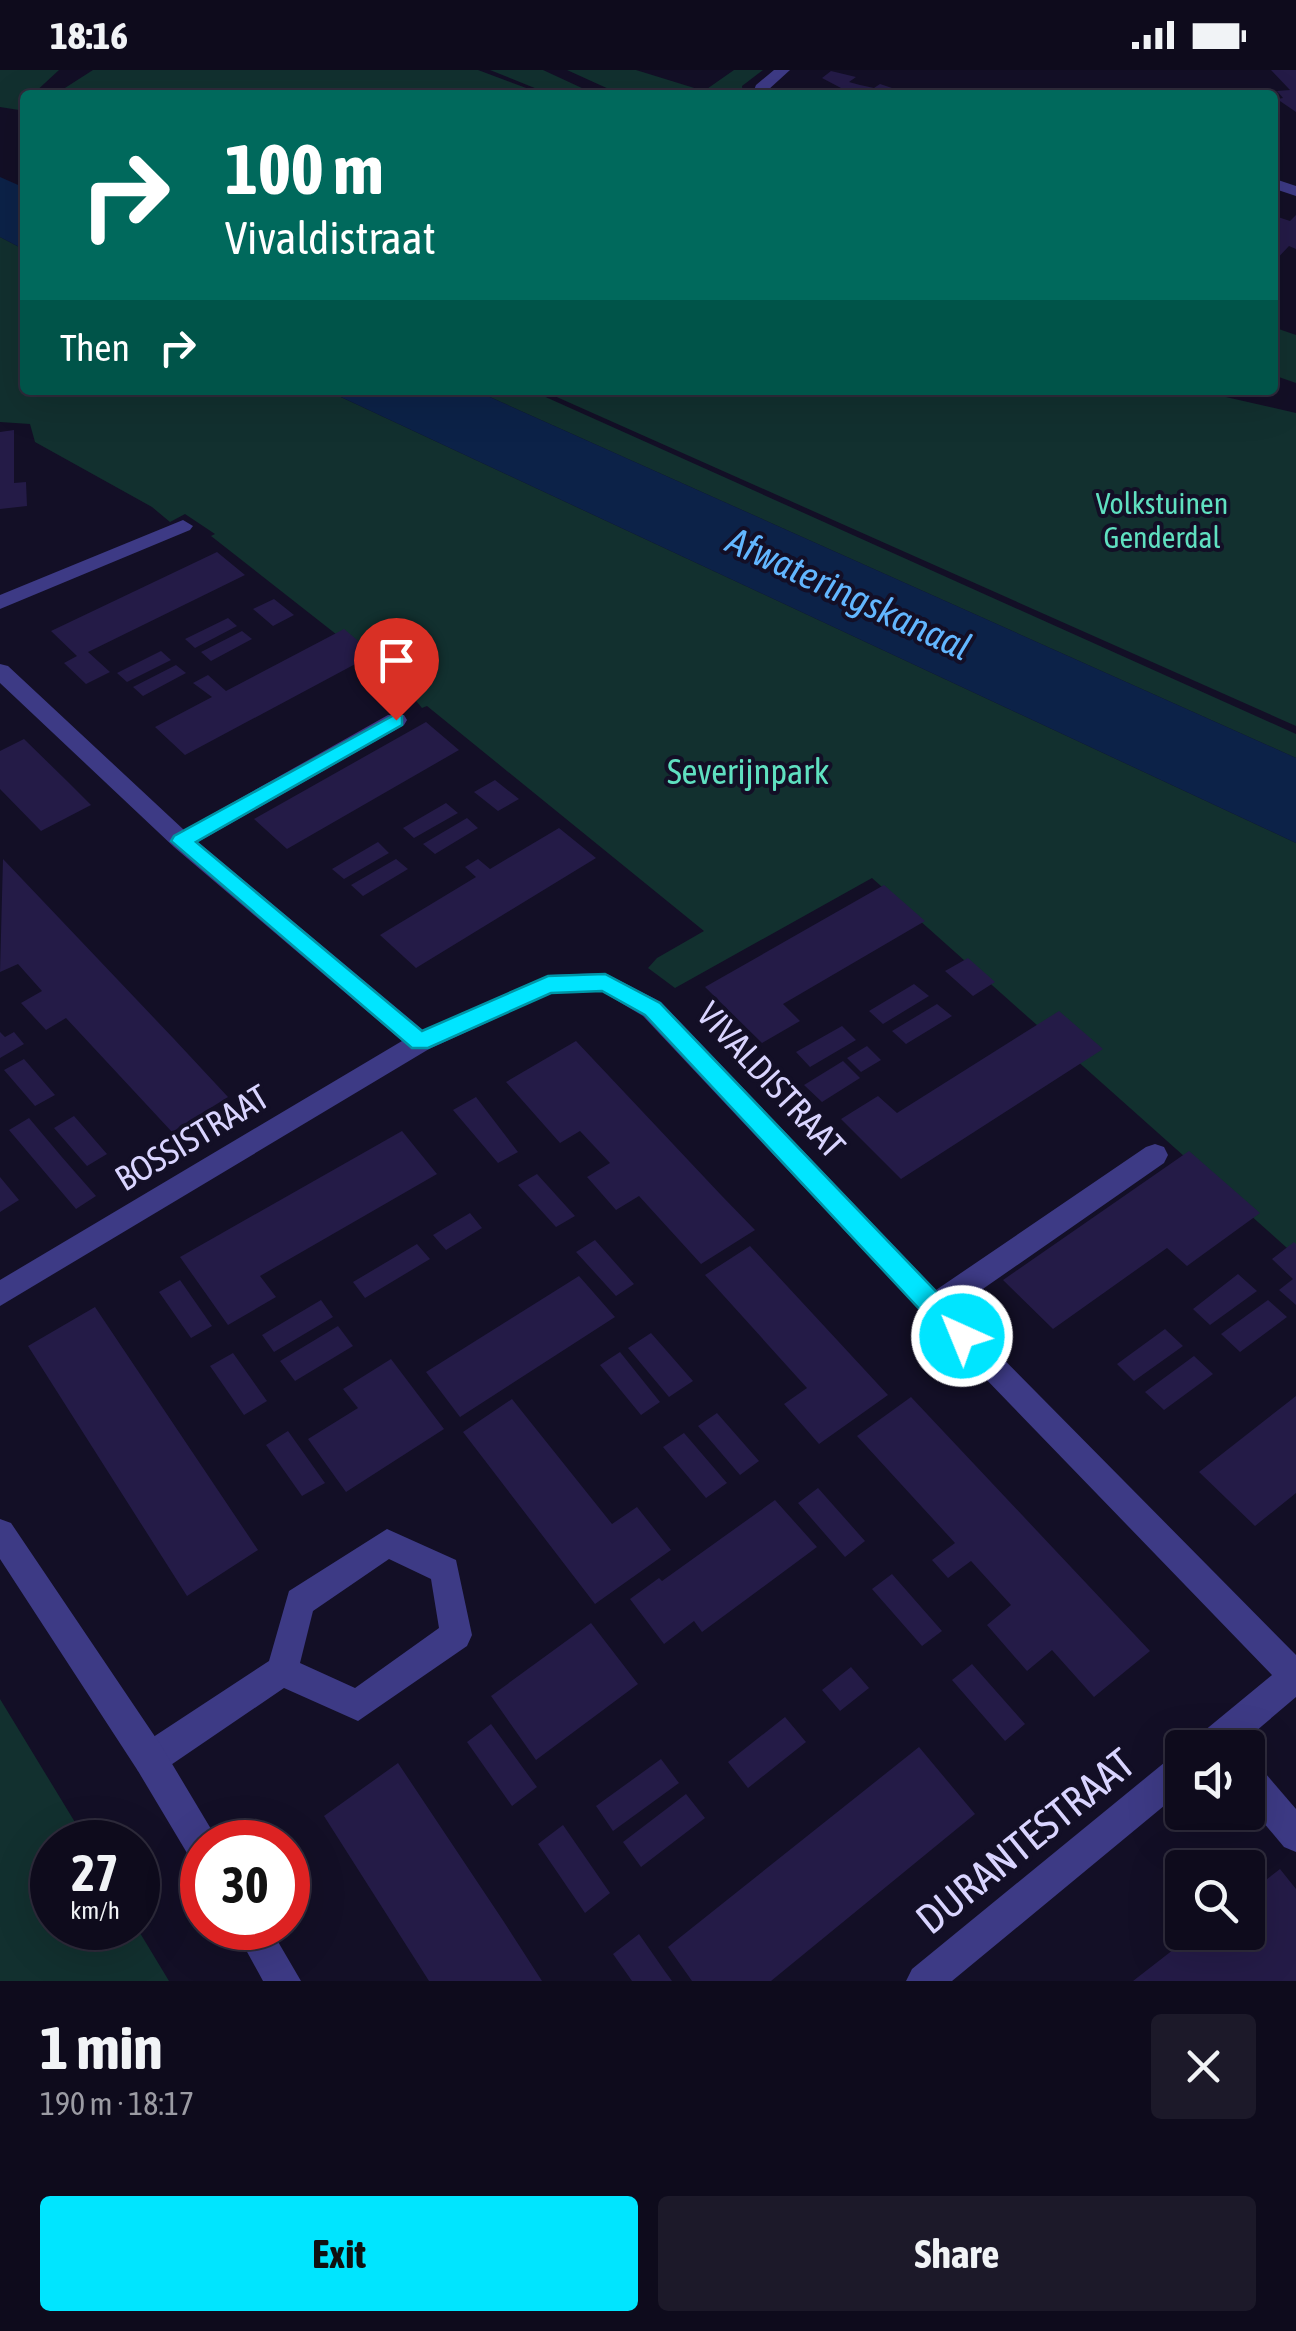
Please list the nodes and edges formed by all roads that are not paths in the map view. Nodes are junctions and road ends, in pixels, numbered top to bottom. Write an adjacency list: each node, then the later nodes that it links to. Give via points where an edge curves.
1 (782, 70): 2 (street)
2 (761, 90)
3 (183, 526): 4 (street)
4 (0, 603)
5 (0, 671): 7 (street)
6 (396, 720): 7 (street)
7 (182, 841): 8 (street)
8 (420, 1042): 10 (street, BOSSISTRAAT); 11 (street, VIVALDISTRAAT, via 548,984 605,982 652,1009)
9 (1155, 1155): 11 (street)
10 (0, 1294)
11 (934, 1307): 14 (street, VIVALDISTRAAT)
12 (0, 1533): 16 (street)
13 (282, 1670): 13 (street, via 358,1705 456,1635 446,1570 388,1543 300,1602); 16 (street)
14 (1295, 1678): 15 (street)
15 (1235, 1730)
16 (150, 1759): 19 (street)
17 (1165, 1784): 23 (street, DURANTESTRAAT)
18 (1265, 1799): 20 (street)
19 (186, 1820)
20 (1296, 1835)
21 (264, 1950): 22 (street)
22 (283, 1981)
23 (924, 1981)

